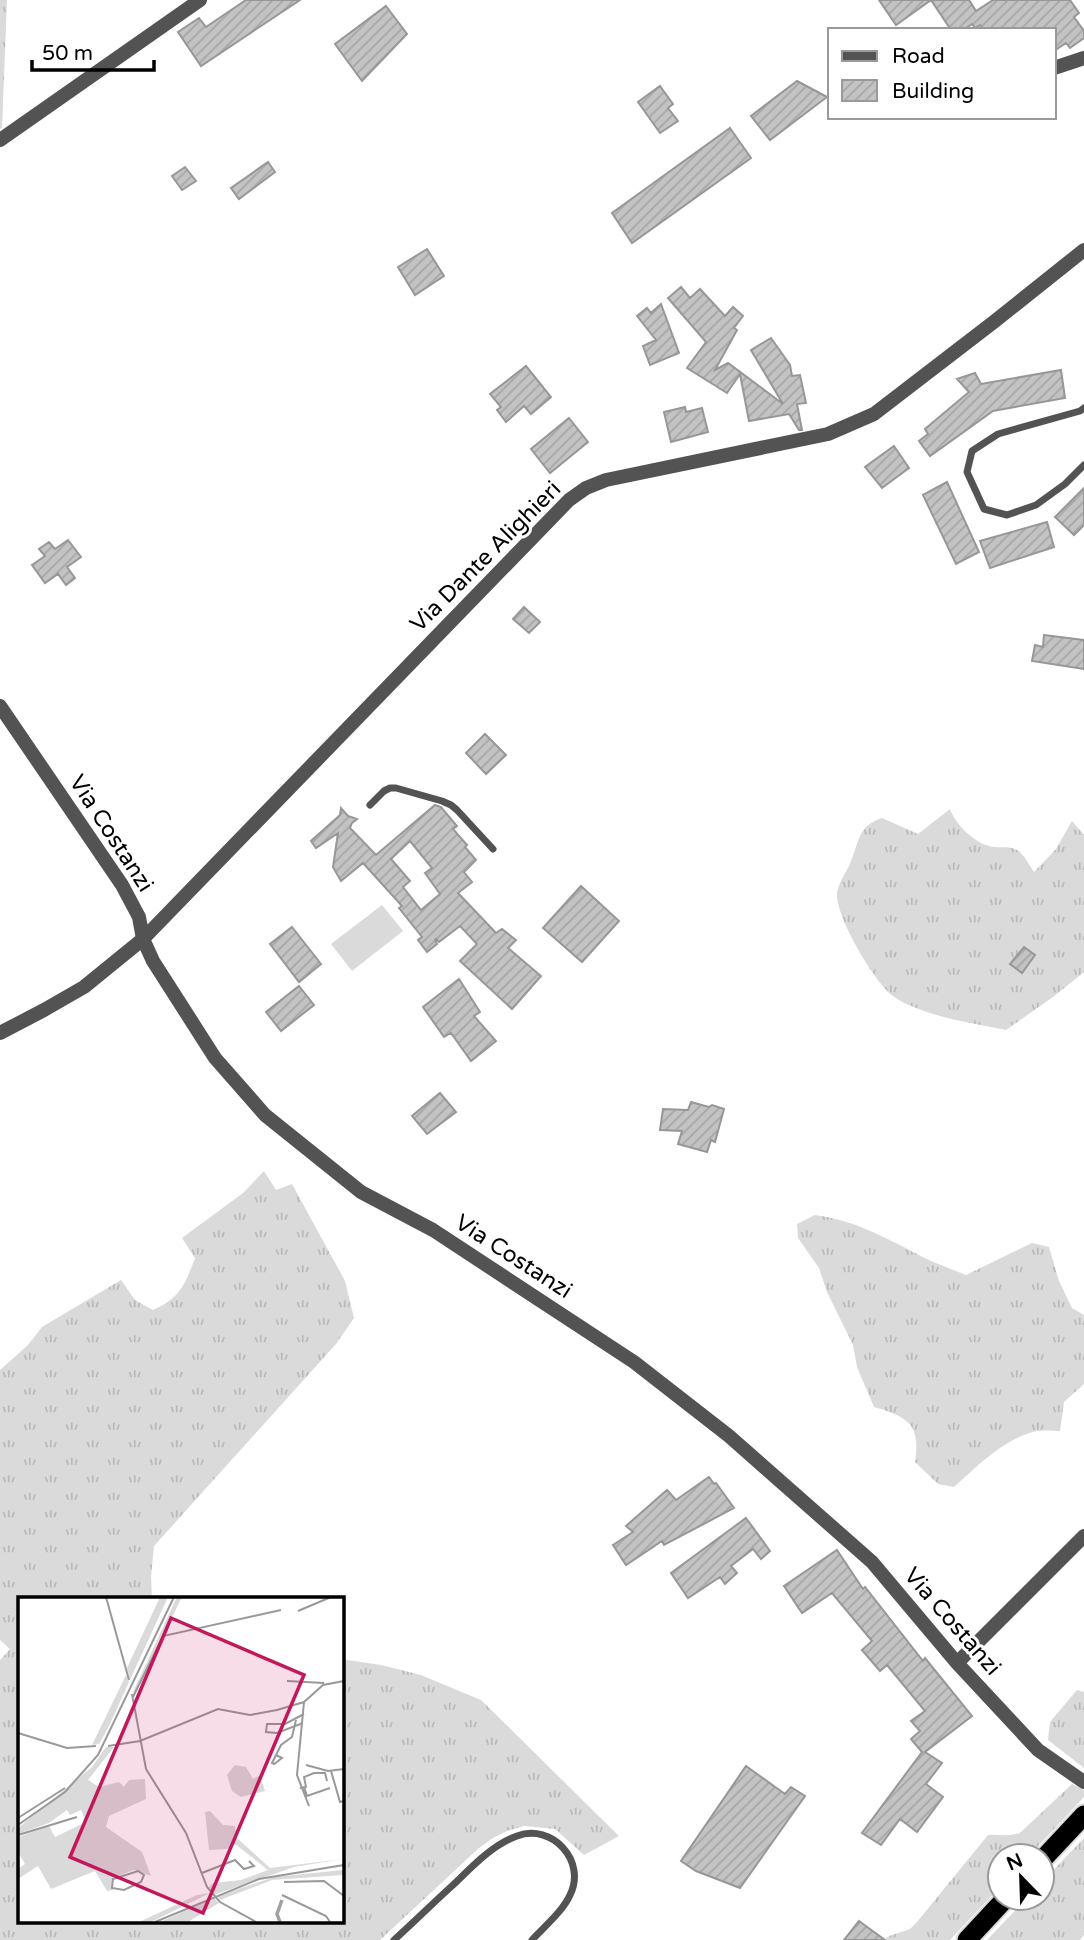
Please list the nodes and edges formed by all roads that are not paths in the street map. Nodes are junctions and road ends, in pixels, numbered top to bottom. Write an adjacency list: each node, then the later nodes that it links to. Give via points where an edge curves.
1 (200, 0): 4 (street)
2 (1084, 58): 3 (street)
3 (1056, 67)
4 (0, 140)
5 (1084, 250): 11 (street, Via Dante Alighieri, via 874,414 828,434 606,480 569,500)
6 (1084, 408): 7 (lane, via 998,434 972,451 967,472 984,509 1007,515 1036,505)
7 (1084, 465)
8 (0, 706): 11 (street, Via Costanzi, via 122,886 139,917)
9 (370, 805): 10 (lane, via 390,788 442,801 457,810)
10 (493, 849)
11 (143, 939): 12 (street, Via Dante Alighieri, via 85,987); 14 (street, Via Costanzi, via 215,1058 265,1115 361,1192 433,1230 634,1362 729,1437 872,1562)
12 (0, 1033)
13 (1084, 1536): 14 (street)
14 (957, 1663): 15 (street, Via Costanzi, via 1038,1750)
15 (1084, 1782)
16 (1084, 1815): 17 (highway)
17 (1056, 1845)
18 (993, 1912): 21 (highway)
19 (394, 1940): 20 (lane, via 480,1860 508,1840 528,1833 556,1841 570,1856 575,1875 565,1903)
20 (532, 1940)
21 (967, 1940)

